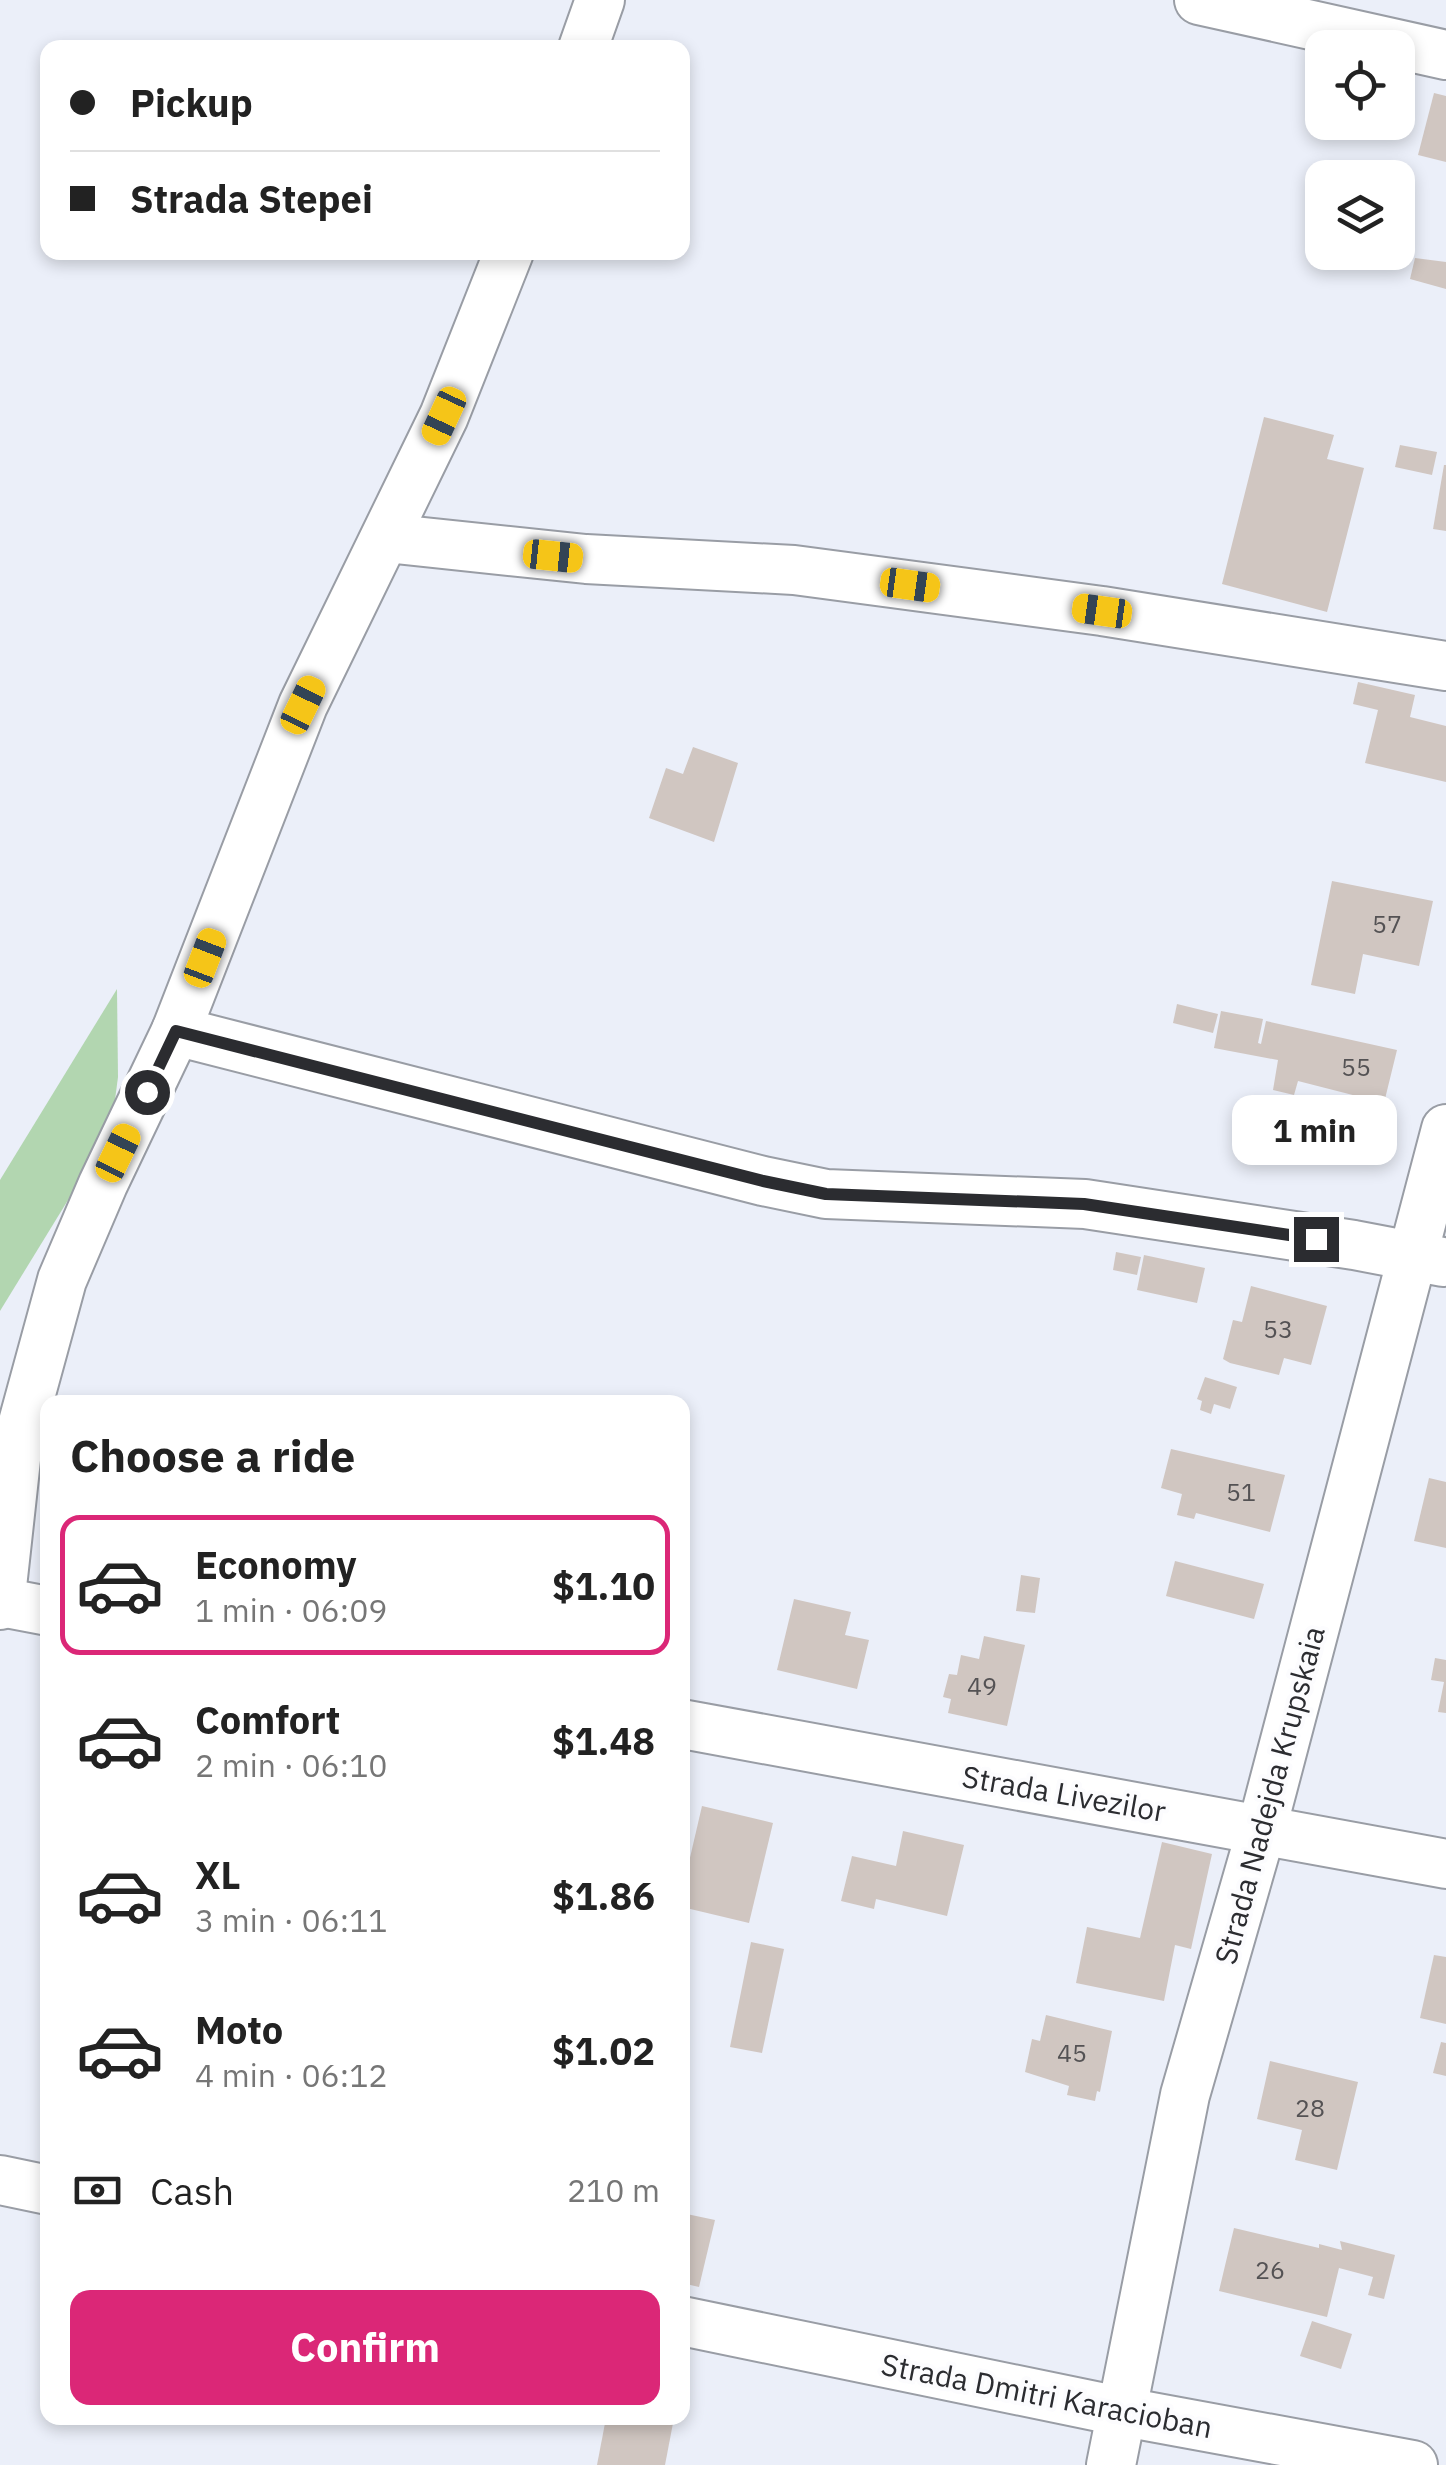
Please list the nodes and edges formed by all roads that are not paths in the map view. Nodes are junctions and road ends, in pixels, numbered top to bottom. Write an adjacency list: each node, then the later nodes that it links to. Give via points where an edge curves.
1 (600, 0): 3 (street)
2 (1199, 0): 4 (street)
3 (586, 40)
4 (1446, 55)
5 (506, 260): 6 (street)
6 (386, 538): 7 (street, via 586,559 794,570); 8 (street, via 303,705)
7 (1446, 666)
8 (176, 1031): 10 (street, via 826,1194 1084,1204); 11 (street, via 62,1280 18,1441)
9 (1446, 1129): 10 (street, Strada Nadejda Krupskaia)
10 (1430, 1260): 14 (street, Strada Nadejda Krupskaia)
11 (0, 1604): 12 (street)
12 (40, 1609)
13 (690, 1725): 14 (street, Strada Livezilor)
14 (1262, 1828): 15 (street, Strada Livezilor); 19 (street, Strada Nadejda Krupskaia, via 1186,2095)
15 (1446, 1864)
16 (0, 2180): 17 (street)
17 (40, 2188)
18 (690, 2323): 19 (street, Strada Dmitri Karacioban)
19 (1120, 2412): 20 (street, Strada Nadejda Krupskaia); 21 (street, Strada Dmitri Karacioban)
20 (1111, 2465)
21 (1412, 2465)

